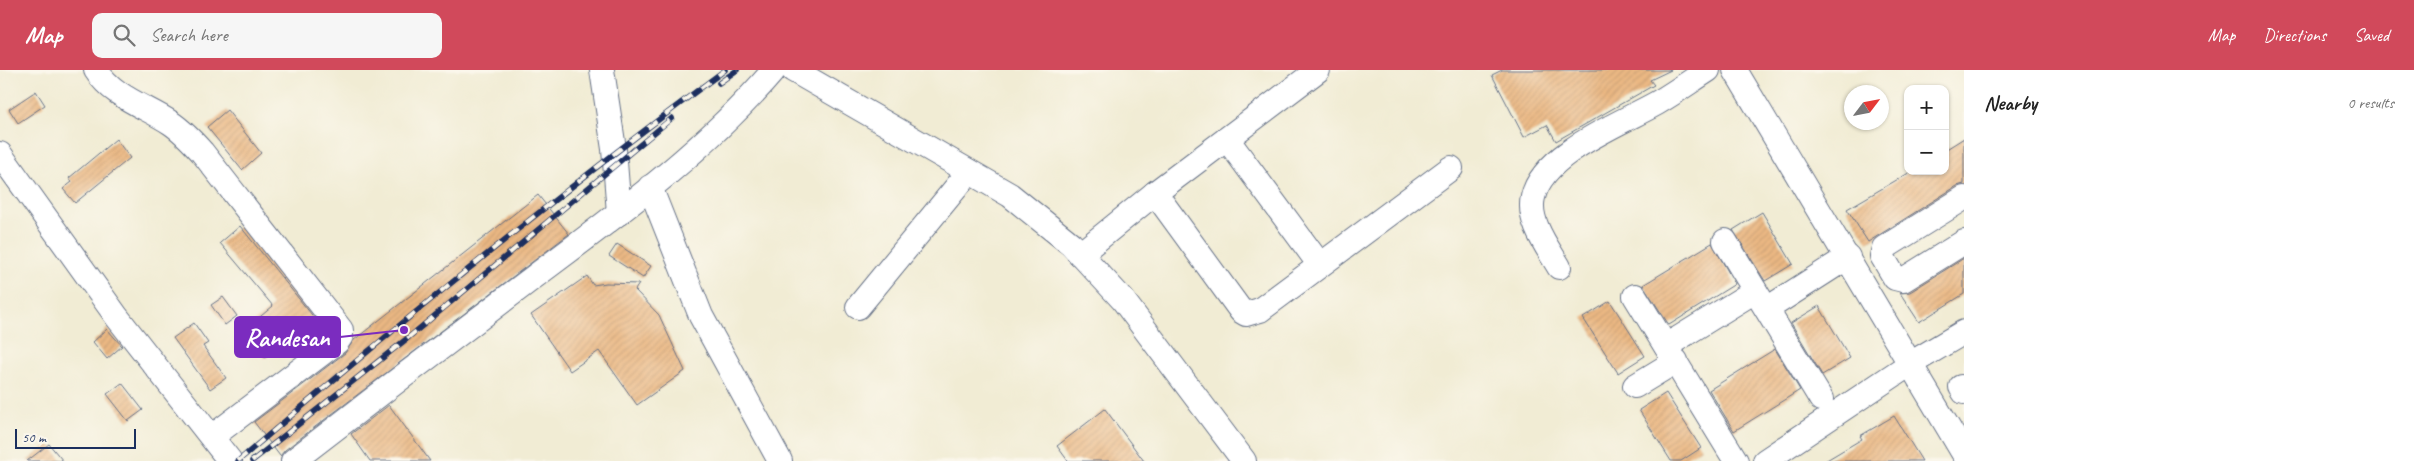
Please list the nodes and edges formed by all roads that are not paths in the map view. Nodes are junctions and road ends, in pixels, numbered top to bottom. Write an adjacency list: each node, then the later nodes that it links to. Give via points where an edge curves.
1 (96, 70): 33 (street, via 116,92 172,124 190,140 341,330 337,342)
2 (602, 70): 15 (street, via 614,149)
3 (774, 70): 12 (street, via 744,105)
4 (793, 70): 11 (street)
5 (1318, 70): 8 (street)
6 (1708, 70): 22 (street, via 1567,154 1542,176 1532,198 1534,216)
7 (1735, 70): 20 (street)
8 (1227, 139): 13 (street); 21 (street)
9 (2, 163): 33 (street, via 117,317)
10 (1451, 168): 21 (street)
11 (969, 172): 19 (street, via 1010,195); 27 (street)
12 (650, 187): 15 (street); 37 (street, via 701,316)
13 (1155, 193): 19 (street); 21 (street, via 1246,314 1260,310)
14 (1964, 198): 16 (street)
15 (619, 213): 36 (street)
16 (1929, 220): 18 (street); 23 (street, via 1884,248 1882,256)
17 (1725, 241): 26 (street)
18 (1956, 247): 23 (street, via 1903,280 1894,278)
19 (1080, 254): 38 (street, via 1123,300)
20 (1848, 257): 24 (street); 26 (street)
21 (1320, 266)
22 (1559, 267)
23 (1888, 268): 24 (street)
24 (1864, 284): 30 (street)
25 (1635, 296): 29 (street)
26 (1761, 300): 29 (street); 32 (street)
27 (858, 307)
28 (1964, 332): 30 (street)
29 (1671, 354): 31 (street); 39 (street)
30 (1910, 364): 34 (street); 40 (street)
31 (1635, 386)
32 (1821, 399)
33 (213, 436): 35 (street)
34 (1964, 454)
35 (230, 461)
36 (293, 461)
37 (780, 461)
38 (1244, 461)
39 (1736, 461)
40 (1765, 461)

